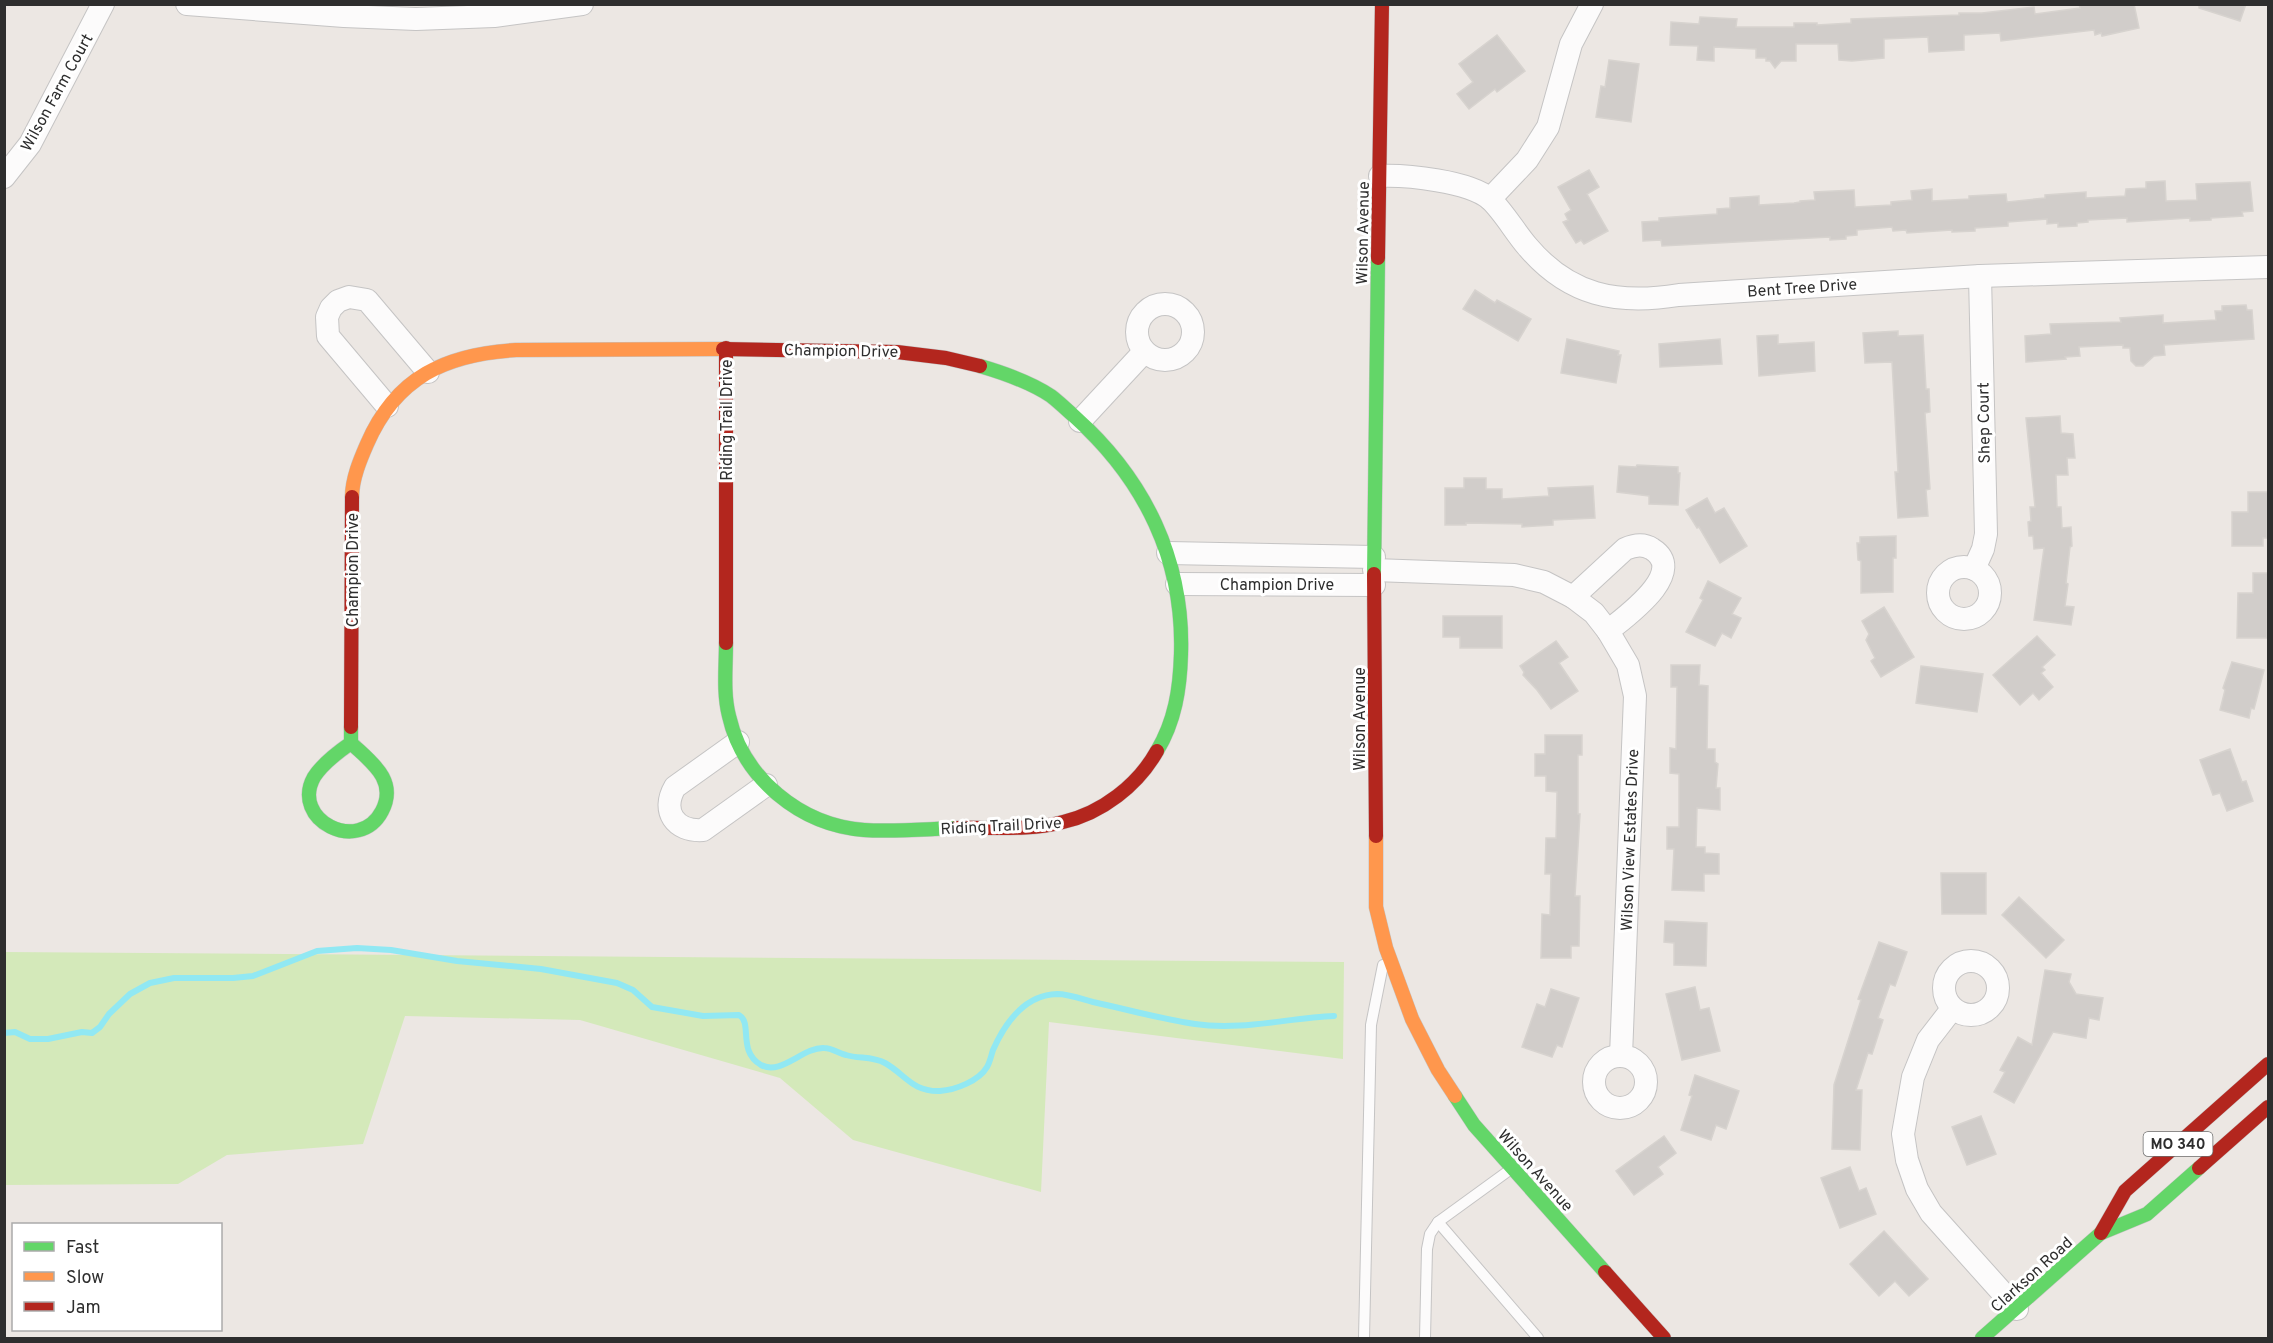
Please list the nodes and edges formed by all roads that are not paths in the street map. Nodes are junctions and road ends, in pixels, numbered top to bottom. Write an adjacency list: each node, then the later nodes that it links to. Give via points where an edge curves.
1 (103, 4): 7 (street, Wilson Farm Court, via 30,144)
2 (187, 4): 3 (street, via 417,19 494,16)
3 (582, 4)
4 (1382, 4): 6 (street, Wilson Avenue)
5 (1592, 4): 8 (street, via 1571,44 1548,127 1527,160)
6 (1380, 176): 8 (street, Bent Tree Drive, via 1407,175 1456,184); 18 (street, Wilson Avenue)
7 (4, 177)
8 (1490, 199): 10 (street, Bent Tree Drive, via 1539,260 1559,277 1586,292 1613,298 1650,300)
9 (2268, 267): 10 (street, Bent Tree Drive)
10 (1980, 276): 17 (street, Shep Court, via 1986,534)
11 (726, 348): 13 (street, Champion Drive, via 495,351 448,362); 15 (street, Champion Drive, via 905,351 951,357 982,365 1031,386 1055,399); 22 (street, Riding Trail Drive, via 726,685 729,716)
12 (1144, 352): 15 (street)
13 (428, 372): 14 (street, Champion Drive); 14 (street, via 367,300 349,297 338,301 327,317 328,336)
14 (387, 406): 23 (street, Champion Drive, via 375,423 352,488)
15 (1080, 421): 16 (street, Champion Drive, via 1125,469)
16 (1168, 553): 18 (street, Champion Drive); 19 (street, Champion Drive)
17 (1974, 569)
18 (1374, 570): 19 (street, Champion Drive); 20 (street, Wilson View Estates Drive, via 1514,575 1544,582); 25 (street, Wilson Avenue, via 1376,907)
19 (1177, 584): 24 (street, Riding Trail Drive, via 1181,650 1175,713 1146,768 1124,790 1097,808 1069,821 1042,826 863,830 837,826 810,815 788,804)
20 (1574, 597): 21 (street, Wilson View Estates Drive); 21 (street, via 1625,549 1642,545 1657,553 1663,566 1654,590)
21 (1608, 631): 27 (street, Wilson View Estates Drive, via 1628,665 1635,696)
22 (738, 742): 24 (street, Riding Trail Drive, via 755,775); 24 (street, via 675,787 669,804 676,823 703,830)
23 (351, 743): 23 (street, via 312,781 310,798 317,817 329,829 356,832 367,828 387,800 379,769)
24 (766, 784)
25 (1386, 948): 30 (street, Wilson Avenue, via 1412,1019 1438,1070 1474,1125); 34 (lane, via 1371,1025)
26 (1952, 1009): 33 (street, via 1928,1040 1913,1077 1904,1134 1907,1160 1931,1213)
27 (1621, 1056)
28 (2268, 1064): 32 (street, Clarkson Road / MO 340, via 2125,1191)
29 (2268, 1107): 32 (street, Clarkson Road / MO 340, via 2147,1214)
30 (1512, 1168): 31 (lane); 37 (street, Wilson Avenue)
31 (1438, 1222): 35 (lane, via 1427,1249); 36 (lane)
32 (2101, 1233): 33 (street, Clarkson Road / MO 340)
33 (2017, 1309): 38 (street, Clarkson Road / MO 340)
34 (1364, 1338)
35 (1425, 1338)
36 (1538, 1338)
37 (1664, 1338)
38 (1982, 1338)

